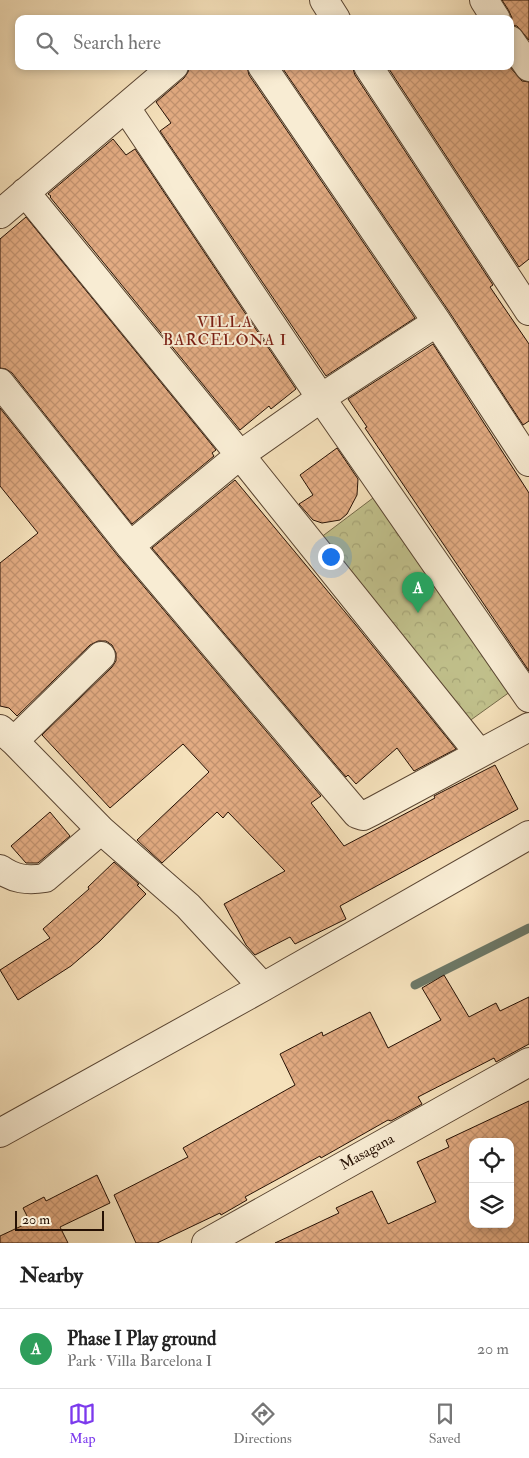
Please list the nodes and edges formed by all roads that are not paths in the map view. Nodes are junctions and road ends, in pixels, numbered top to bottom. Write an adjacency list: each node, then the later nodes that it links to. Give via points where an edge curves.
1 (484, 0): 2 (street)
2 (493, 15)
3 (514, 46): 4 (street)
4 (529, 67)
5 (169, 70): 8 (street)
6 (265, 70): 12 (street)
7 (371, 70): 11 (street)
8 (126, 108): 9 (street); 14 (street)
9 (24, 192): 10 (street); 15 (street)
10 (0, 214)
11 (527, 304)
12 (436, 322): 14 (street); 16 (street)
13 (0, 383): 17 (street)
14 (321, 398): 15 (street); 19 (street)
15 (240, 455): 17 (street); 22 (street)
16 (529, 462)
17 (130, 546): 22 (street, via 357,814 363,816)
18 (100, 656): 20 (street)
19 (529, 698)
20 (7, 735): 23 (street)
21 (526, 737): 22 (street)
22 (479, 753)
23 (101, 830): 25 (street, via 45,878 19,879); 26 (street, via 188,906)
24 (529, 835): 26 (street)
25 (0, 869)
26 (263, 987): 28 (street)
27 (529, 1062): 29 (street, Masagana)
28 (0, 1133)
29 (206, 1243)

